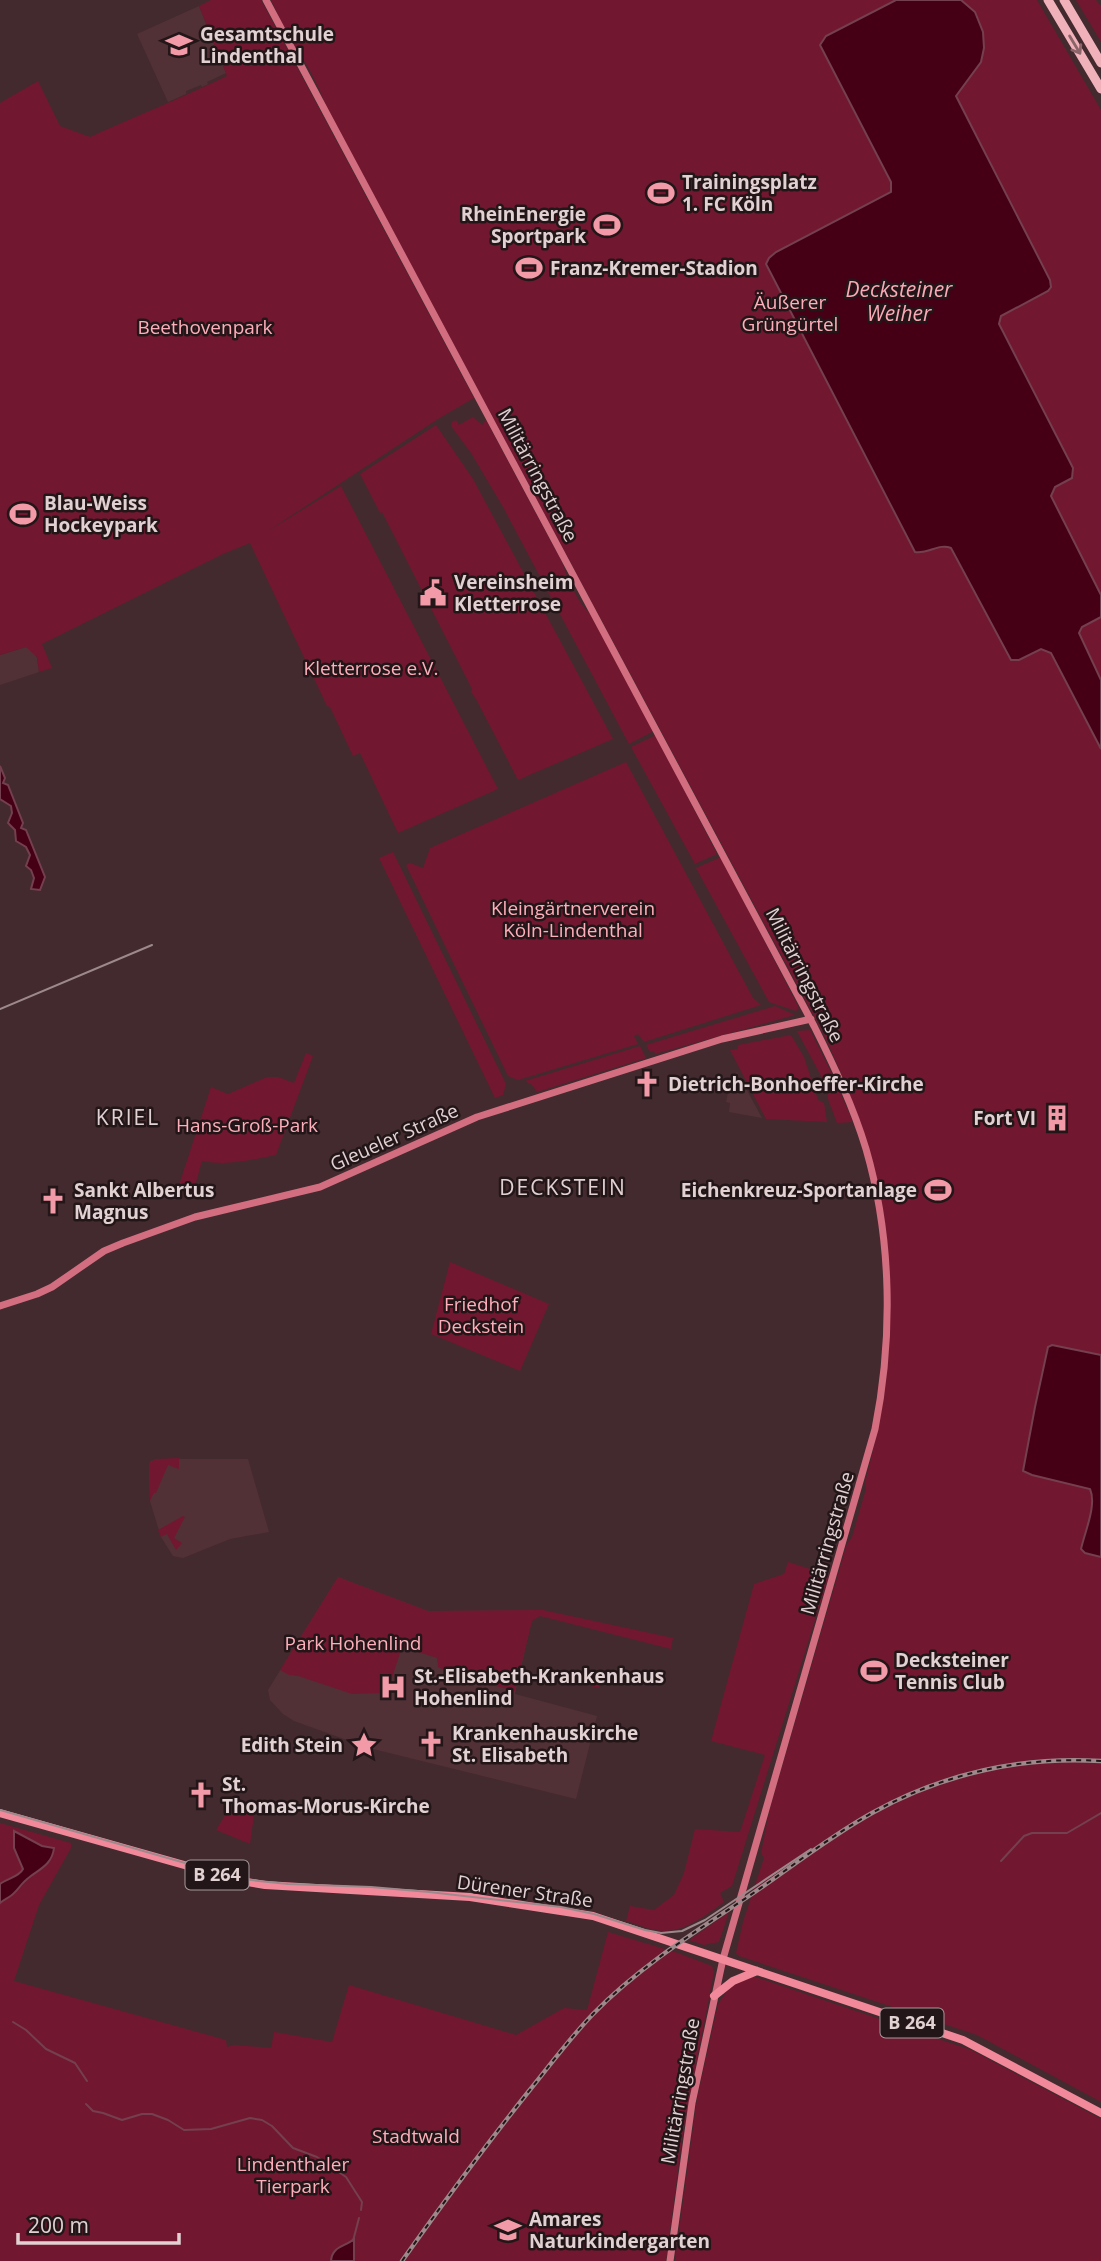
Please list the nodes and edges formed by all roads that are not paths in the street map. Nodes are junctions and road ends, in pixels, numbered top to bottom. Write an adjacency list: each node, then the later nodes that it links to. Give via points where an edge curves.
1 (266, 0): 6 (main road, Militärringstraße)
2 (1048, 0): 5 (highway, one-way to 5)
3 (1064, 0): 4 (highway)
4 (1101, 63)
5 (1101, 89)
6 (811, 1019): 7 (main road, Gleueler Straße, via 722,1039 477,1117 320,1186 195,1217 124,1243 37,1294); 9 (main road, Militärringstraße, via 842,1084 873,1178 885,1253 884,1374 866,1467)
7 (0, 1306)
8 (0, 1813): 9 (main road, Dürener Straße / B 264, via 241,1881 470,1897 569,1911)
9 (723, 1959): 10 (main road, Dürener Straße / B 264); 11 (main road, Militärringstraße)
10 (757, 1970): 11 (main road); 12 (main road, Dürener Straße / B 264, via 963,2040)
11 (714, 1996): 13 (main road, Militärringstraße, via 692,2103)
12 (1101, 2113)
13 (670, 2261)

